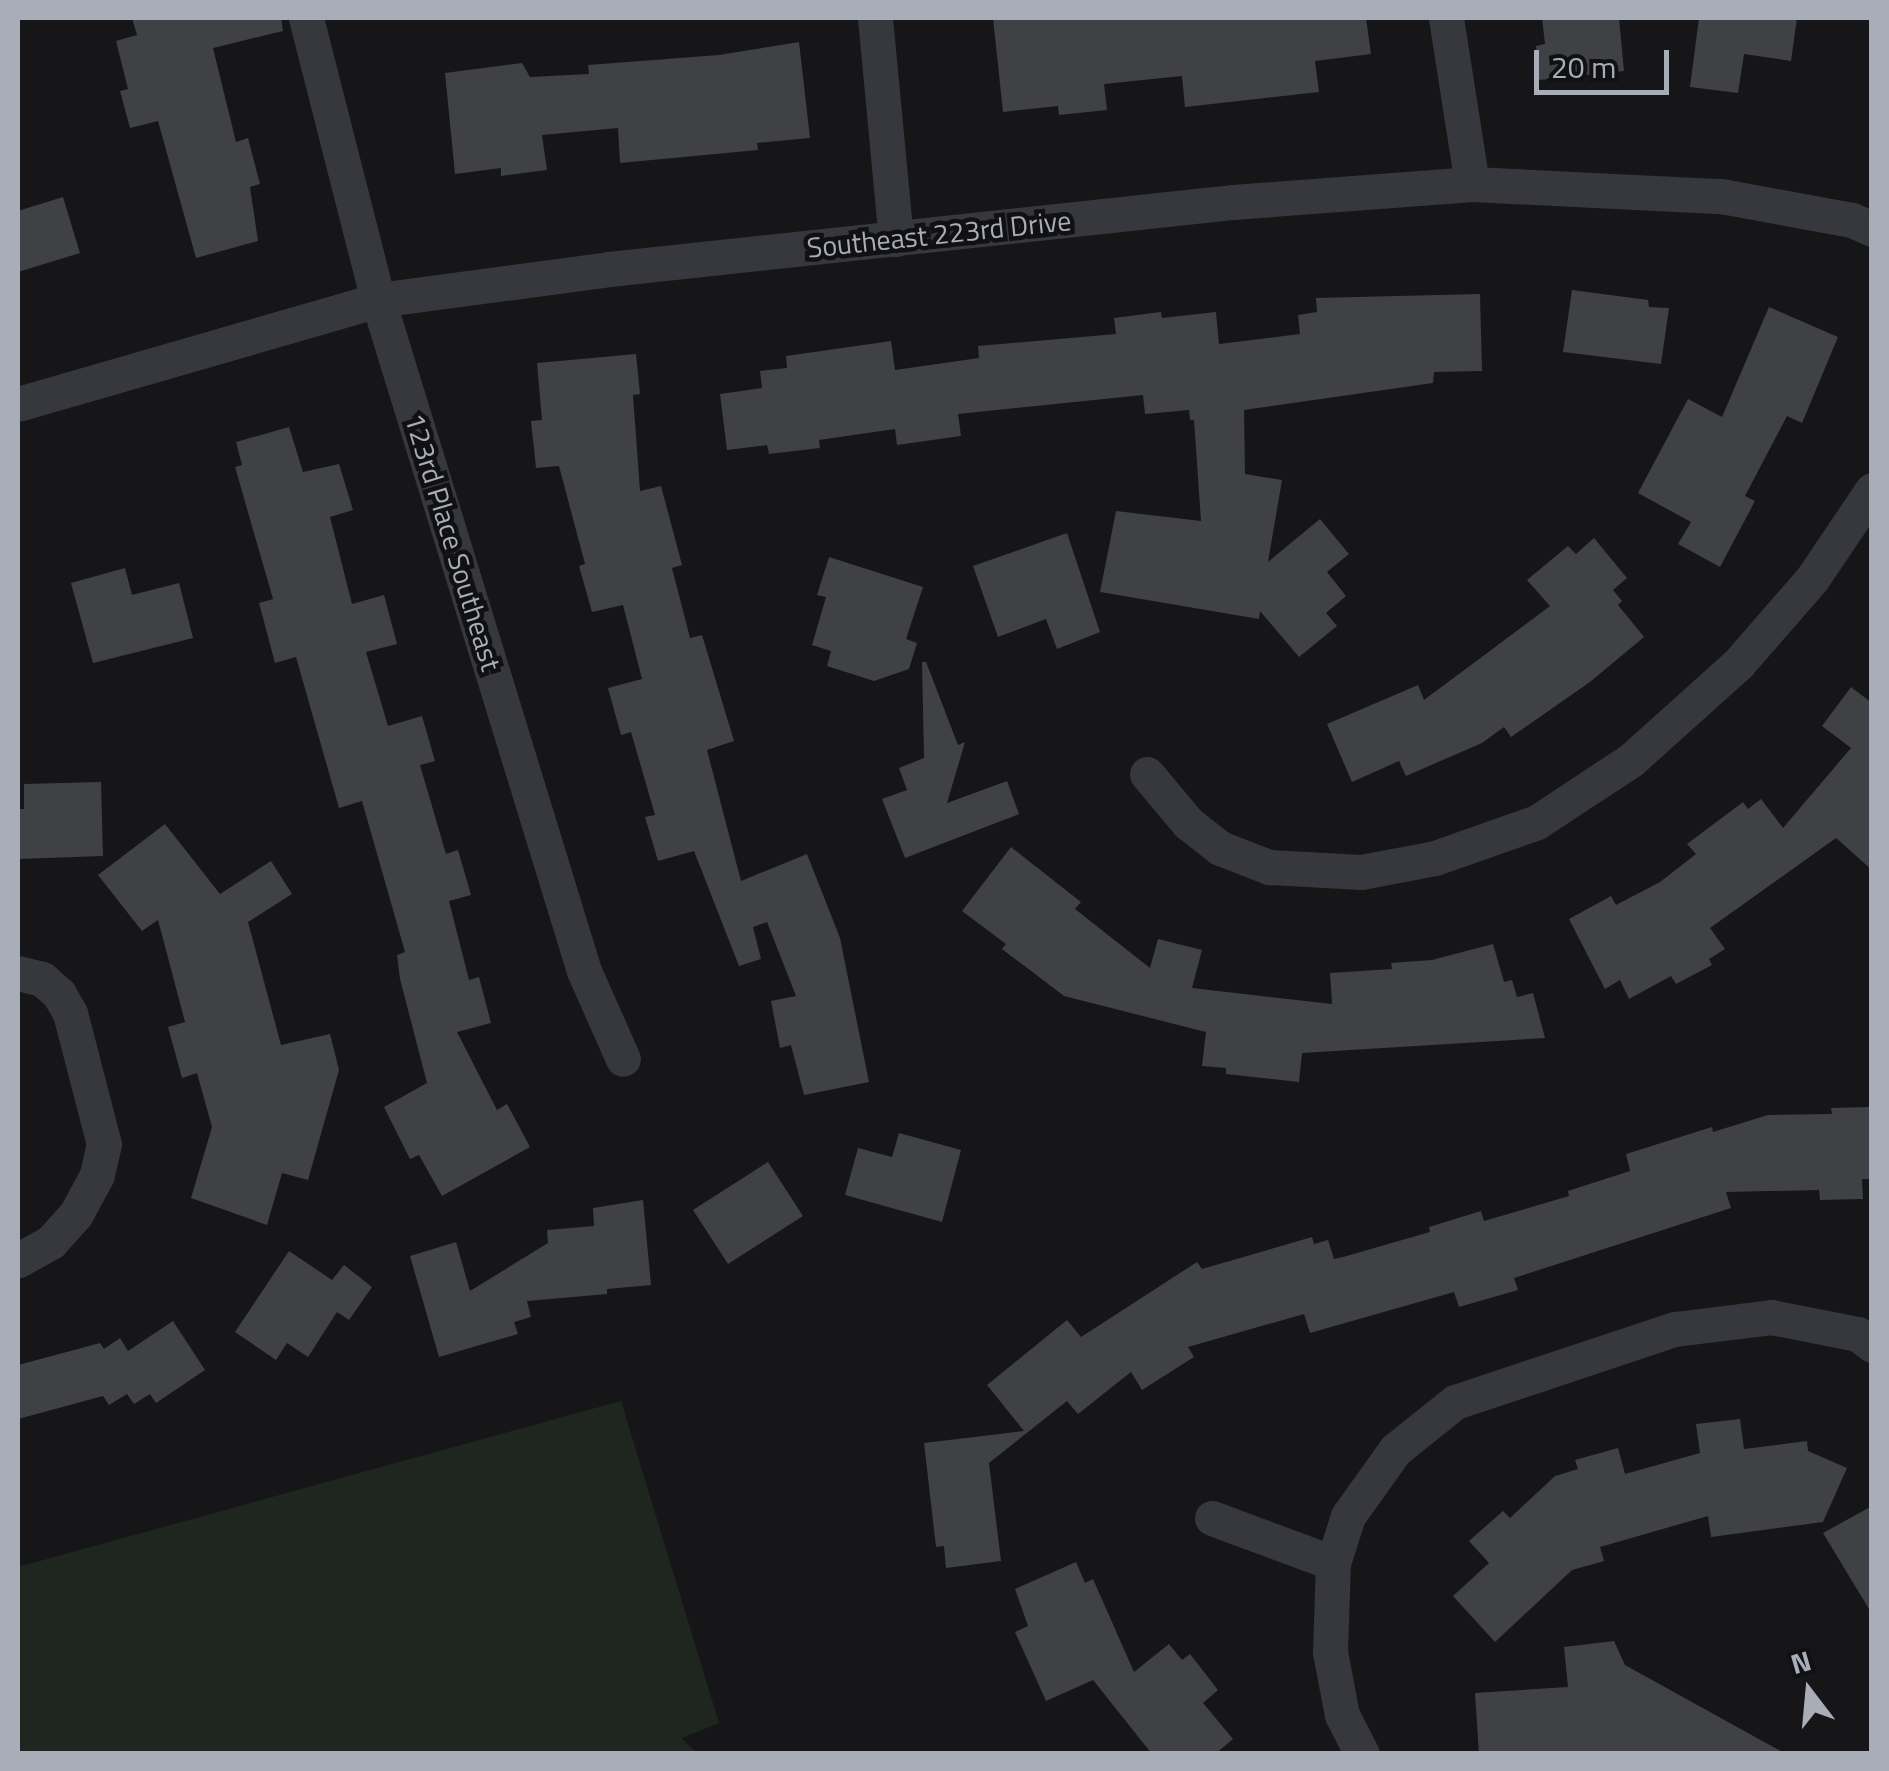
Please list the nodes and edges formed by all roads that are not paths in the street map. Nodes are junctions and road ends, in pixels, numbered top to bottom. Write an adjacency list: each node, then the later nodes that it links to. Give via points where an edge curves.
1 (306, 18): 7 (street, 123rd Place Southeast)
2 (875, 18): 6 (street)
3 (1446, 18): 4 (street)
4 (1472, 184): 5 (street, Southeast 223rd Drive, via 1721,196); 6 (street, Southeast 223rd Drive)
5 (1872, 228)
6 (896, 239): 7 (street, Southeast 223rd Drive)
7 (378, 300): 8 (street, Southeast 223rd Drive); 12 (street, 123rd Place Southeast, via 584,971)
8 (18, 404)
9 (1872, 490): 10 (street, via 1812,579 1738,664 1631,760 1537,822 1435,858 1361,872 1269,867 1220,848)
10 (1147, 774)
11 (18, 972): 13 (street, via 60,994 104,1144 97,1175 76,1214 51,1242)
12 (623, 1059)
13 (18, 1260)
14 (1865, 1339): 16 (street, via 1771,1317 1675,1330 1455,1402 1395,1450 1348,1516)
15 (1212, 1518): 16 (street)
16 (1333, 1563): 17 (street, via 1330,1652 1342,1715)
17 (1362, 1754)

